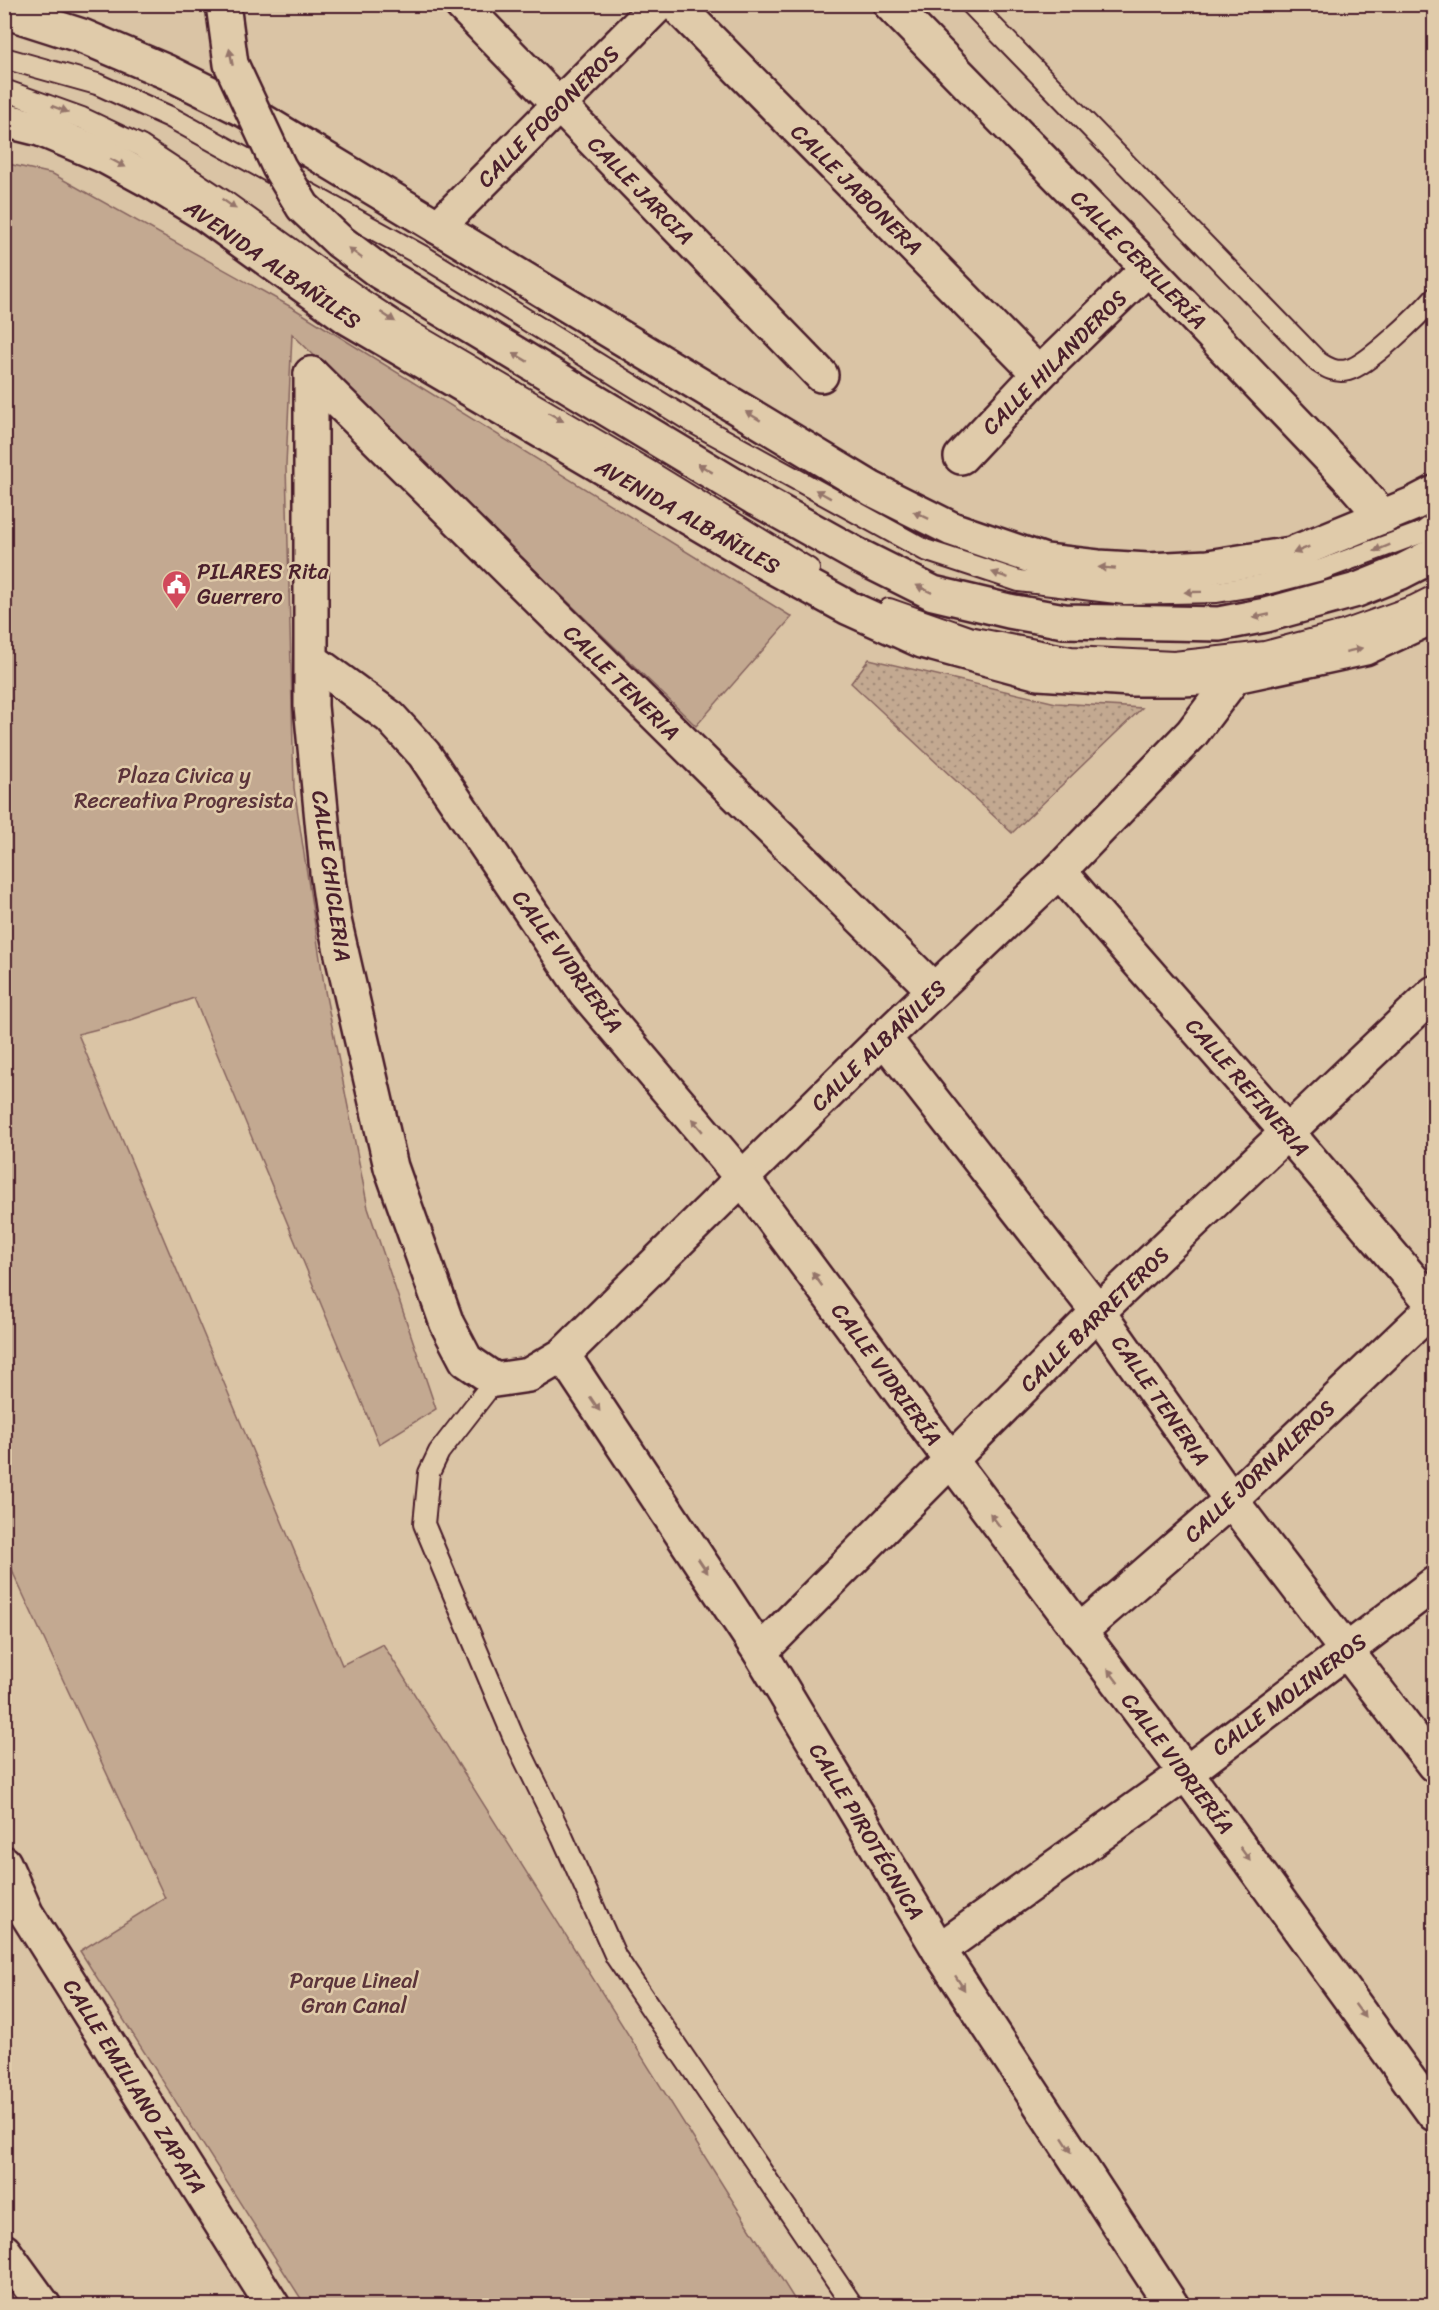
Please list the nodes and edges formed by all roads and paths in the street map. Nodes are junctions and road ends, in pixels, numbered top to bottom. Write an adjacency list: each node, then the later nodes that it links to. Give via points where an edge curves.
1 (223, 4): 22 (main road, one-way to 1, bridge, via 1357,590 1219,624 1064,621 933,593 755,498 400,285 339,241 303,207 258,123 231,64)
2 (462, 4): 10 (main road, CALLE JARCIA)
3 (658, 4): 10 (main road, CALLE FOGONEROS)
4 (675, 4): 16 (main road, CALLE JABONERA)
5 (890, 4): 13 (main road, CALLE CERILLERÍA)
6 (971, 4): 14 (lane, via 1327,368 1350,370 1360,364 1412,323)
7 (4, 10): 12 (main road, via 82,36 246,111)
8 (4, 58): 21 (lane, one-way to 8, via 1423,532 1321,570 1218,592 1125,594 1019,581 926,550 692,422 426,258 170,117 97,84)
9 (4, 90): 23 (lane, one-way to 23, via 82,118 141,146 410,331 840,587 907,617 969,637 1071,657 1174,662 1265,652 1344,630)
10 (559, 105): 12 (main road, CALLE FOGONEROS); 17 (main road, CALLE JARCIA)
11 (4, 120): 26 (main road, AVENIDA ALBAÑILES, one-way to 26, via 40,129 152,182 346,317 768,564 901,632 1039,672 1130,679)
12 (438, 227): 20 (main road, one-way to 12, via 1291,554 1208,567 1148,570 1036,558 952,529 872,489)
13 (1148, 268): 16 (main road, CALLE HILANDEROS); 20 (main road, CALLE CERILLERÍA)
14 (1434, 298)
15 (310, 374): 25 (main road, CALLE CHICLERIA); 28 (main road, CALLE TENERIA)
16 (1039, 374): 18 (main road, CALLE HILANDEROS)
17 (821, 375)
18 (961, 457)
19 (1434, 492): 20 (main road)
20 (1383, 516)
21 (1434, 524)
22 (1434, 555)
23 (1434, 596)
24 (1434, 616): 26 (main road, AVENIDA ALBAÑILES, one-way to 24, via 1365,648)
25 (312, 660): 32 (main road, CALLE VIDRIERÍA, one-way to 25, via 585,992 424,754 390,717); 36 (main road, CALLE CHICLERIA, via 311,706 332,910 391,1167 447,1324 466,1360)
26 (1235, 676): 27 (main road, CALLE ALBAÑILES, via 1192,733)
27 (1059, 871): 28 (main road, CALLE ALBAÑILES); 31 (main road, CALLE REFINERIA)
28 (934, 990): 30 (main road, CALLE ALBAÑILES)
29 (1434, 993): 31 (main road, CALLE BARRETEROS)
30 (884, 1038): 32 (main road, CALLE ALBAÑILES); 34 (main road, CALLE TENERIA)
31 (1287, 1132): 33 (main road, CALLE REFINERIA); 34 (main road, CALLE BARRETEROS)
32 (743, 1179): 35 (main road, CALLE ALBAÑILES); 37 (main road, CALLE VIDRIERÍA, one-way to 32)
33 (1434, 1306): 38 (main road, CALLE JORNALEROS)
34 (1098, 1312): 37 (main road, CALLE BARRETEROS); 38 (main road, CALLE TENERIA)
35 (563, 1355): 36 (main road, CALLE ALBAÑILES, via 528,1375); 42 (main road, CALLE PIROTÉCNICA, one-way to 42)
36 (495, 1380): 52 (lane, via 439,1452 429,1473 424,1524 513,1736 616,1957)
37 (951, 1461): 40 (main road, CALLE VIDRIERÍA, one-way to 37); 42 (main road, CALLE BARRETEROS)
38 (1231, 1500): 40 (main road, CALLE JORNALEROS); 41 (main road, CALLE TENERIA)
39 (1434, 1584): 41 (main road, CALLE MOLINEROS)
40 (1079, 1632): 44 (main road, CALLE VIDRIERÍA, one-way to 40)
41 (1347, 1650): 43 (main road, CALLE TENERIA); 44 (main road, CALLE MOLINEROS)
42 (760, 1652): 47 (main road, CALLE PIROTÉCNICA)
43 (1434, 1765)
44 (1186, 1773): 47 (main road, CALLE MOLINEROS); 48 (main road, CALLE VIDRIERÍA, one-way to 48)
45 (4, 1863): 46 (main road, CALLE EMILIANO ZAPATA)
46 (15, 1920): 51 (main road, CALLE EMILIANO ZAPATA)
47 (939, 1950): 53 (main road, CALLE PIROTÉCNICA, one-way to 53)
48 (1434, 2114)
49 (4, 2252): 50 (main road)
50 (44, 2306)
51 (273, 2306)
52 (854, 2306)
53 (1173, 2306)

